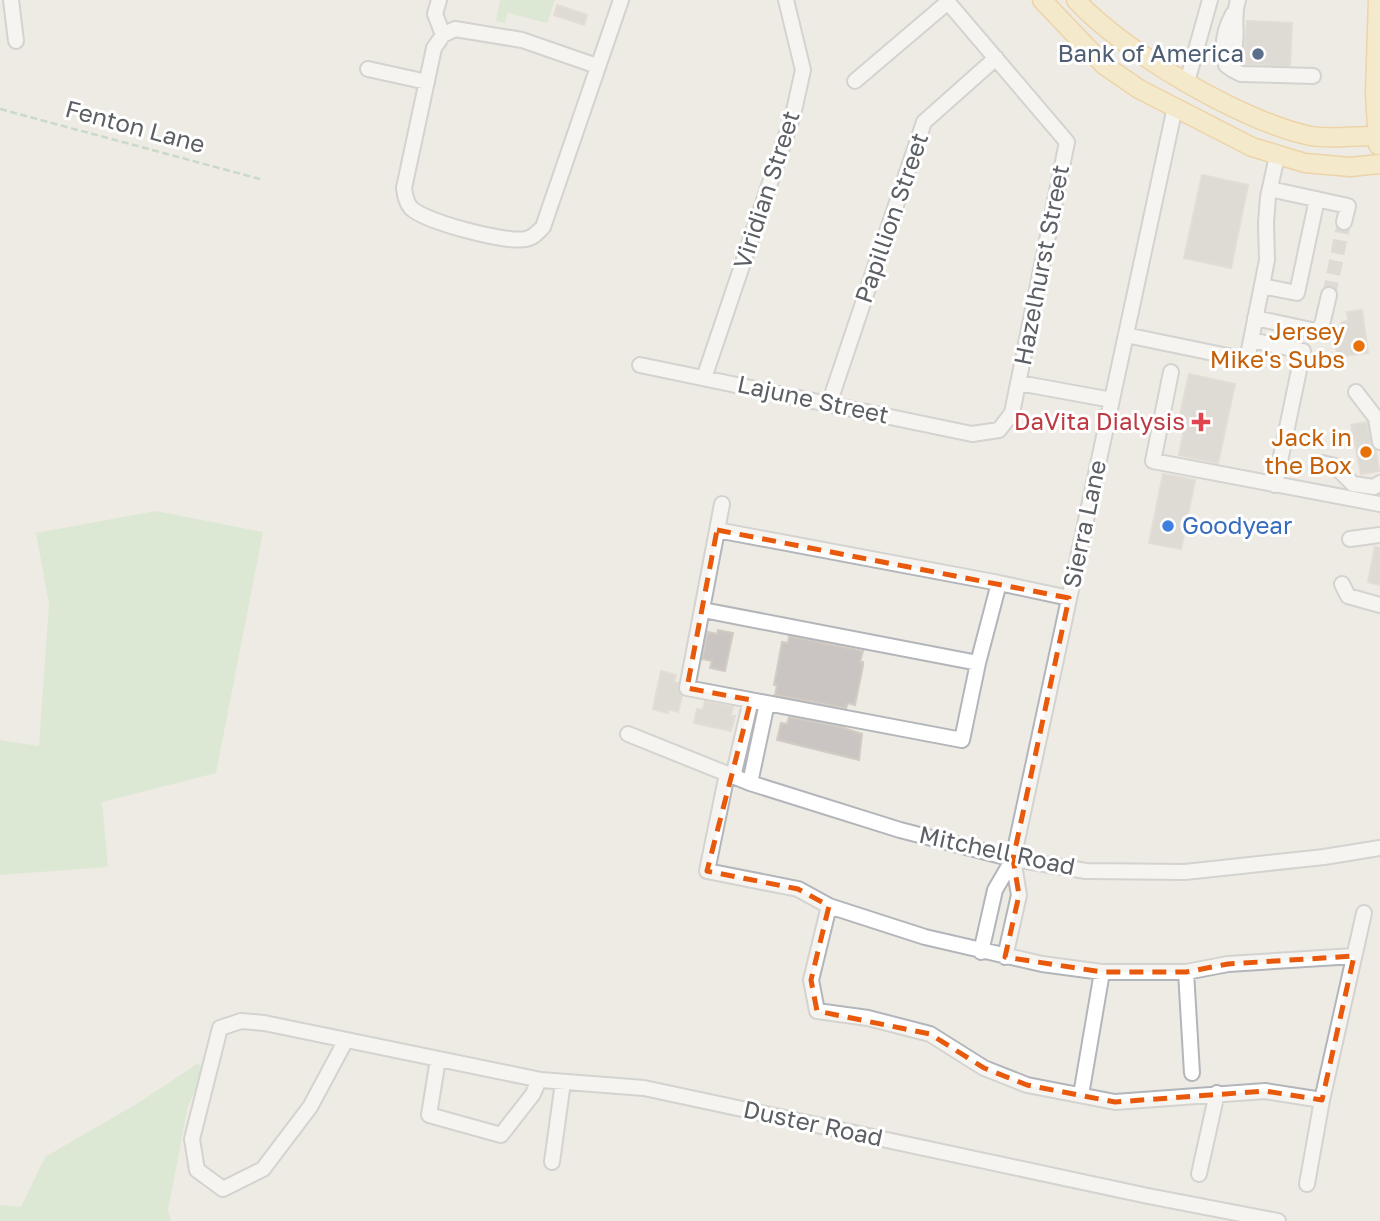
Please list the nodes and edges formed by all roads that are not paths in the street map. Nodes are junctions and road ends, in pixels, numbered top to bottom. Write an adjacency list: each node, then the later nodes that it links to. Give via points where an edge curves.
1 (11, 0): 12 (street)
2 (439, 0): 11 (street, via 436,14)
3 (621, 0): 15 (street)
4 (786, 0): 35 (street, Viridian Street, via 803,70 796,104)
5 (1042, 0): 21 (main road, via 1104,65)
6 (1076, 0): 20 (main road, via 1124,42)
7 (1210, 0): 20 (street)
8 (1378, 0): 22 (main road)
9 (947, 1): 14 (street, Hazelhurst Street); 18 (street)
10 (1236, 7): 13 (street); 17 (street, via 1224,38 1226,65 1241,74)
11 (443, 35): 15 (street, via 455,29 522,40); 19 (street)
12 (16, 41)
13 (1235, 44)
14 (996, 58): 36 (street, Hazelhurst Street, via 1067,142); 39 (street, Papillion Street, via 925,122)
15 (597, 66): 19 (street, via 543,227 530,239 507,241 423,218 410,207 404,188)
16 (368, 69): 19 (street)
17 (1313, 76)
18 (855, 81)
19 (427, 82)
20 (1187, 82): 22 (main road, via 1283,128 1329,138)
21 (1175, 107): 23 (main road); 31 (street, Sierra Lane)
22 (1379, 136): 24 (main road)
23 (1277, 156): 24 (main road, via 1350,167); 25 (street)
24 (1380, 165)
25 (1270, 189): 26 (street); 28 (street)
26 (1317, 199): 27 (street, via 1348,206); 28 (street, via 1297,293)
27 (1344, 222)
28 (1262, 286): 30 (street)
29 (1329, 295): 30 (street, via 1322,325 1316,331)
30 (1255, 318): 32 (street)
31 (1126, 335): 32 (street, via 1247,360); 38 (street, Sierra Lane)
32 (1251, 340): 44 (street, via 1303,351)
33 (640, 365): 35 (street, Lajune Street)
34 (1171, 372): 44 (street, via 1153,461)
35 (704, 378): 39 (street, Lajune Street)
36 (1019, 383): 38 (street); 40 (street, Hazelhurst Street, via 1012,413 999,430)
37 (1356, 392): 41 (street, via 1376,418)
38 (1112, 400): 52 (street, Sierra Lane)
39 (829, 404): 40 (street, Lajune Street, via 972,434)
40 (985, 432)
41 (1380, 442)
42 (1322, 463): 43 (street, via 1335,466 1353,484 1374,487)
43 (1380, 483)
44 (1275, 485): 46 (street)
45 (722, 504): 47 (street)
46 (1380, 504)
47 (717, 530): 50 (street); 54 (street)
48 (1380, 535): 49 (street)
49 (1350, 539)
50 (999, 583): 52 (street); 55 (street)
51 (1342, 584): 53 (street, via 1348,596)
52 (1069, 598): 62 (street, Sierra Lane)
53 (1380, 605)
54 (703, 610): 55 (street); 56 (street, via 687,688)
55 (978, 663): 57 (street, via 962,740)
56 (751, 700): 57 (street); 59 (street)
57 (767, 703): 60 (street)
58 (628, 734): 59 (street, Mitchell Road)
59 (730, 776): 60 (street, Mitchell Road); 63 (street, via 707,870 798,889)
60 (750, 783): 62 (street, Mitchell Road, via 900,830)
61 (1380, 848): 62 (street, Mitchell Road, via 1185,872 1086,871)
62 (1013, 859): 65 (street, via 995,890); 67 (street, via 1019,895)
63 (829, 906): 65 (street); 76 (street, via 811,981 817,1011 930,1034 984,1068 1027,1085)
64 (1364, 913): 66 (street)
65 (981, 952): 67 (street)
66 (1354, 956): 69 (street, via 1228,964); 77 (street)
67 (1005, 957): 68 (street)
68 (1102, 972): 69 (street); 76 (street)
69 (1186, 972): 72 (street)
70 (346, 1040): 70 (street, Duster Road, via 257,1022 241,1021 220,1028 192,1139 197,1170 223,1189 263,1169 310,1107); 71 (street, Duster Road)
71 (438, 1059): 73 (street, Duster Road); 73 (street, via 429,1115 501,1135)
72 (1192, 1073)
73 (539, 1080): 74 (street, Duster Road)
74 (563, 1082): 78 (street); 81 (street, Duster Road, via 644,1088)
75 (1217, 1093): 76 (street, via 1115,1102); 77 (street, via 1265,1091); 79 (street)
76 (1081, 1095)
77 (1322, 1100): 80 (street)
78 (552, 1162)
79 (1199, 1174)
80 (1307, 1184)
81 (1278, 1221)

